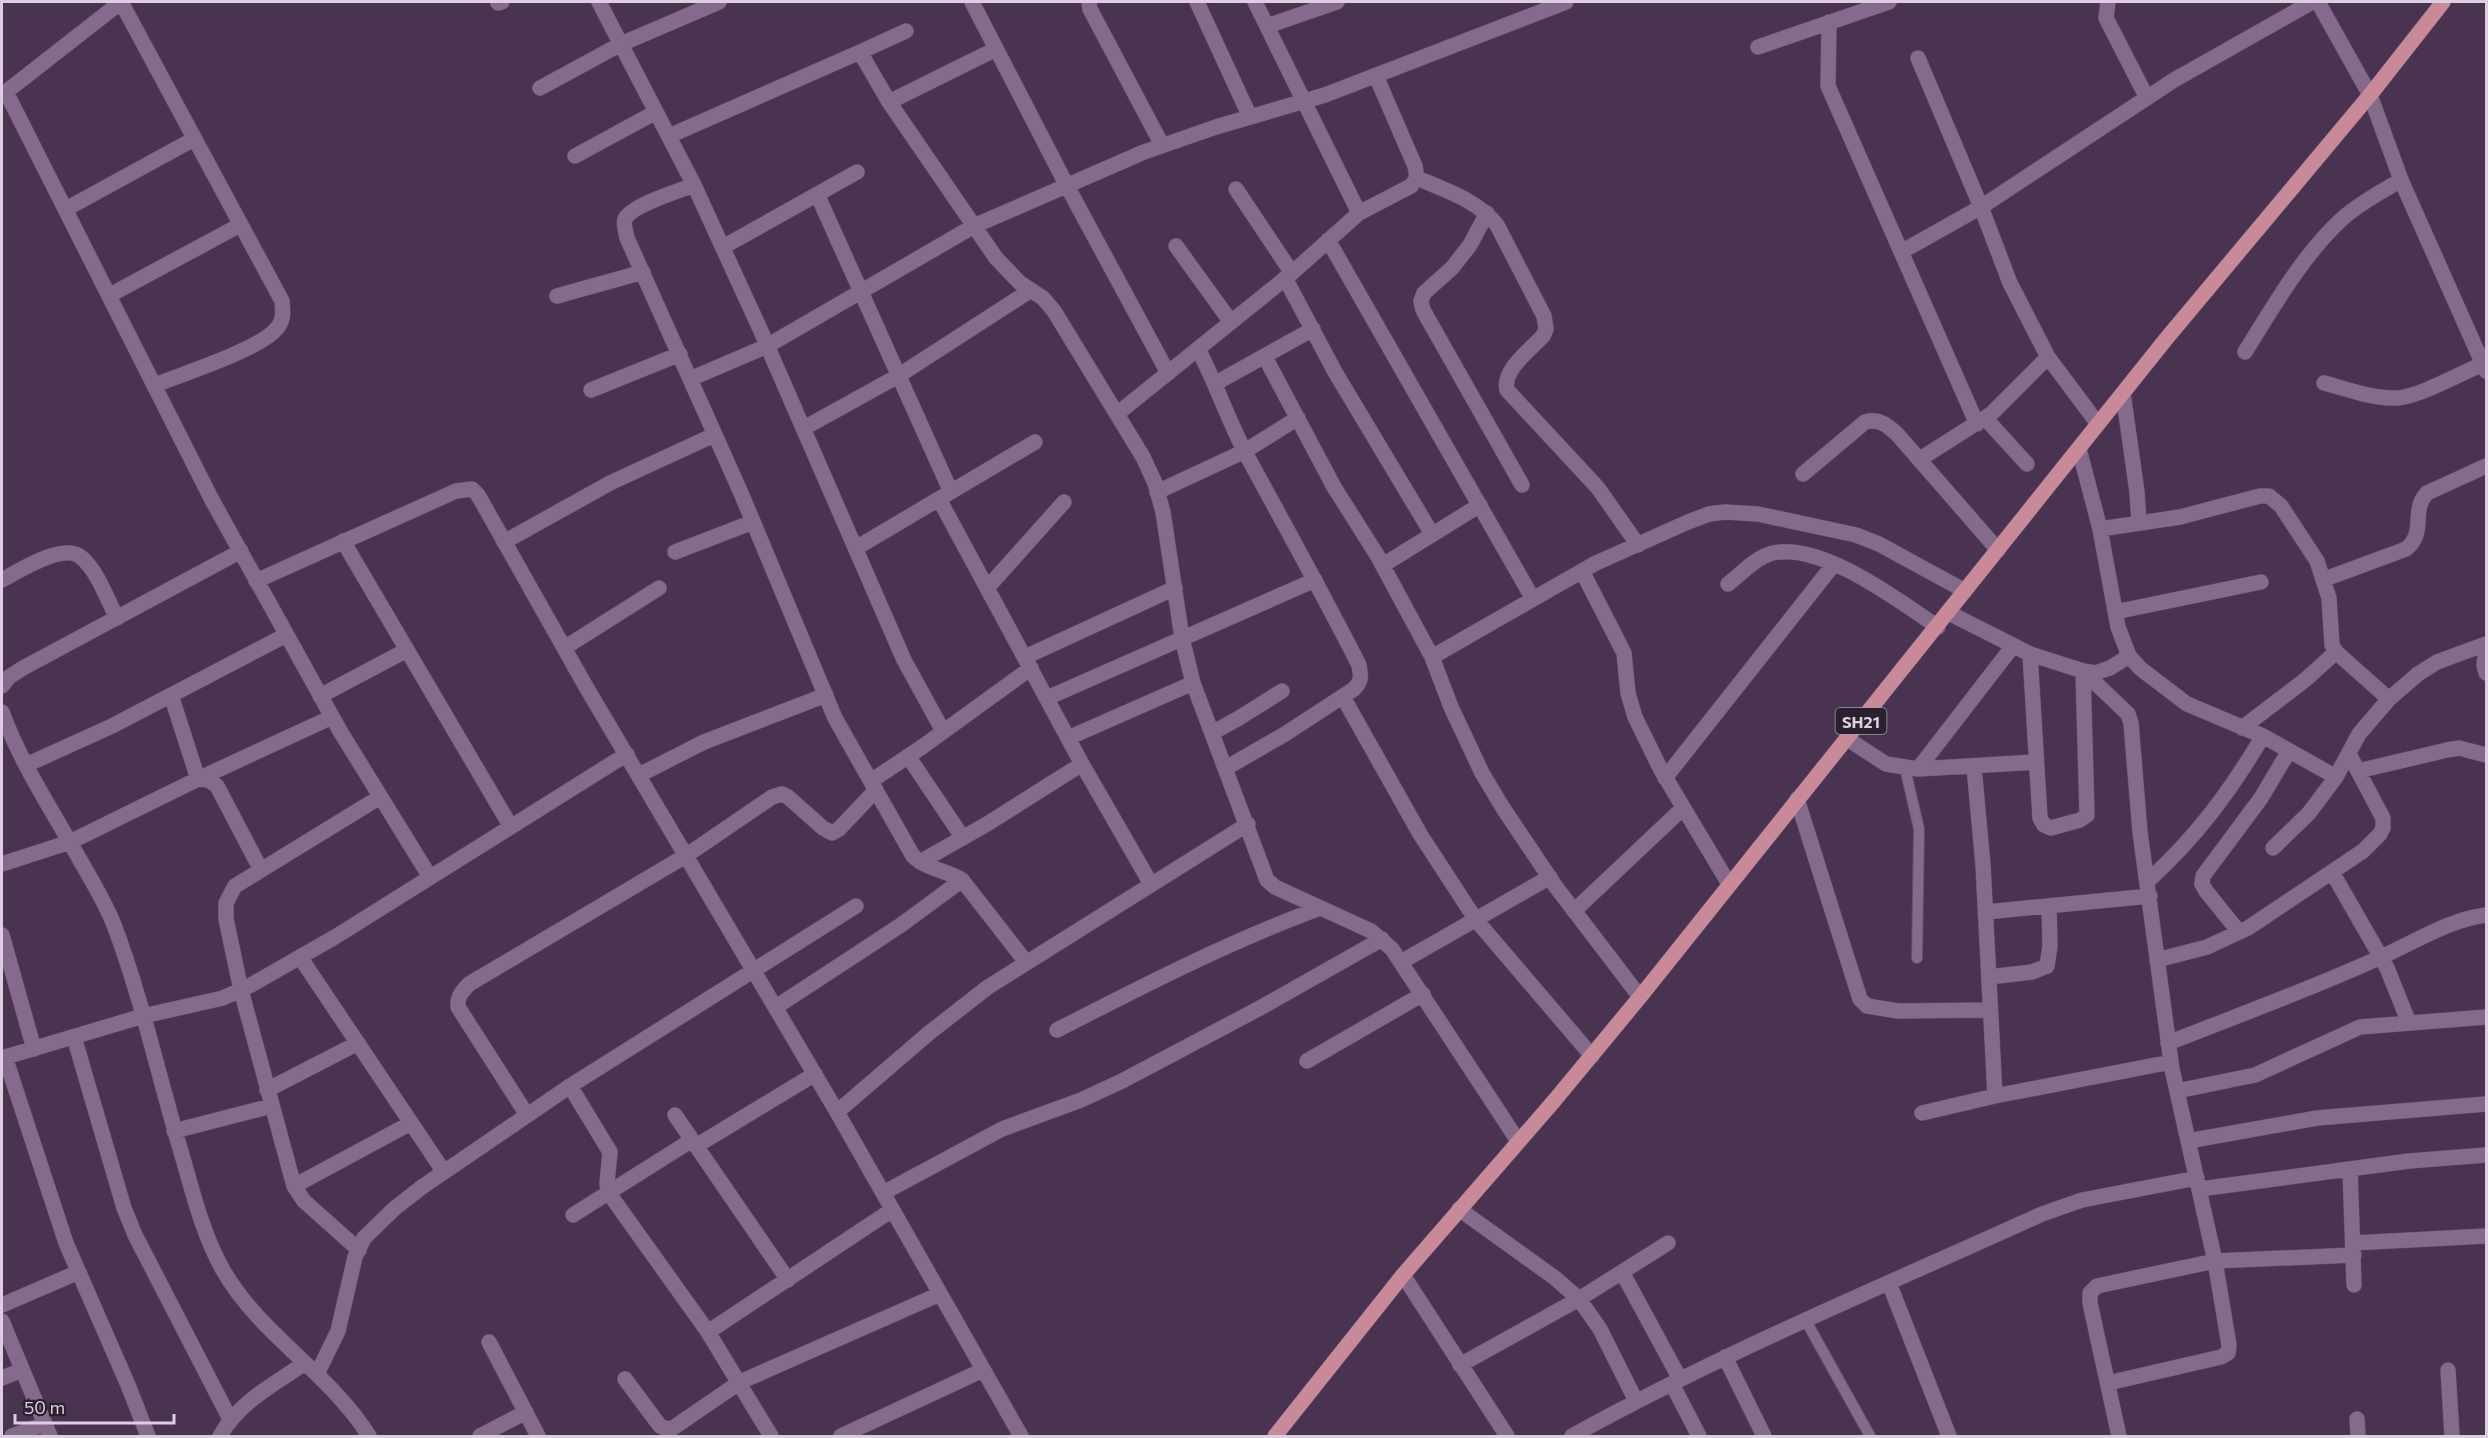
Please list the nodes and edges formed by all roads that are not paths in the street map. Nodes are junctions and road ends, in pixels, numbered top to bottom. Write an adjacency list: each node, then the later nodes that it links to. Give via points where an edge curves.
1 (121, 2): 25 (street); 33 (street)
2 (599, 2): 18 (street)
3 (719, 2): 18 (street)
4 (972, 2): 20 (street)
5 (1089, 2): 34 (street)
6 (1197, 2): 31 (street)
7 (1255, 2): 16 (street)
8 (1337, 2): 16 (street)
9 (1566, 2): 23 (street)
10 (1889, 2): 15 (street)
11 (2108, 2): 27 (street, via 2106,18)
12 (2312, 2): 27 (street)
13 (2318, 2): 26 (street)
14 (2443, 2): 26 (main road, SH21)
15 (1829, 22): 19 (street); 52 (street, via 1828,86)
16 (1267, 26): 28 (street)
17 (906, 31): 21 (street)
18 (621, 44): 24 (street); 30 (street)
19 (1758, 47)
20 (996, 49): 29 (street); 40 (street)
21 (860, 52): 29 (street); 32 (street)
22 (1918, 58): 43 (street)
23 (1376, 76): 28 (street); 37 (street)
24 (540, 88)
25 (4, 94): 44 (street)
26 (2370, 95): 38 (street); 75 (main road, SH21)
27 (2147, 98): 43 (street)
28 (1304, 101): 31 (street); 45 (street)
29 (890, 102): 48 (street)
30 (656, 112): 32 (street); 35 (street)
31 (1250, 117): 34 (street)
32 (669, 136): 39 (street)
33 (194, 140): 44 (street); 47 (street)
34 (1162, 146): 40 (street)
35 (575, 156)
36 (857, 172): 42 (street)
37 (1417, 178): 45 (street, via 1411,186); 46 (street)
38 (2401, 180): 63 (street, via 2359,205 2334,227 2279,298); 67 (street)
39 (694, 185): 51 (street); 53 (street, via 636,209 626,218 627,238)
40 (1067, 186): 48 (street); 68 (street)
41 (1236, 189): 54 (street)
42 (817, 194): 51 (street); 56 (street)
43 (1981, 207): 52 (street); 66 (street, via 2010,283)
44 (66, 209): 57 (street)
45 (1359, 213): 49 (street)
46 (1487, 213): 89 (street, via 1470,245 1424,293 1421,302); 100 (street, via 1544,316 1546,329 1508,374 1507,390 1598,488)
47 (240, 225): 57 (street); 73 (street, via 282,301 282,321 276,330 253,345)
48 (974, 226): 55 (street, via 1007,271); 56 (street)
49 (1328, 240): 54 (street); 93 (street)
50 (1176, 246): 59 (street)
51 (723, 247): 61 (street)
52 (1902, 252): 78 (street)
53 (643, 272): 58 (street); 64 (street)
54 (1289, 275): 59 (street); 60 (street)
55 (1032, 290): 69 (street); 76 (street, via 1054,311)
56 (861, 292): 61 (street); 69 (street)
57 (110, 296): 73 (street)
58 (557, 296)
59 (1231, 322): 62 (street)
60 (1313, 329): 65 (street); 97 (street)
61 (768, 346): 70 (street); 80 (street)
62 (1197, 349): 68 (street); 71 (street)
63 (2245, 352)
64 (680, 354): 70 (street); 74 (street)
65 (1265, 357): 71 (street); 77 (street)
66 (2048, 357): 78 (street); 79 (street)
67 (2485, 368): 72 (street, via 2397,398)
68 (1168, 373): 76 (street)
69 (898, 376): 80 (street); 91 (street)
70 (690, 379): 81 (street)
71 (1216, 383): 84 (street)
72 (2324, 384)
73 (155, 386): 103 (street)
74 (591, 390)
75 (2122, 393): 79 (main road, SH21); 95 (street)
76 (1117, 414): 90 (street, via 1143,457)
77 (1298, 418): 84 (street); 106 (street)
78 (1981, 421): 85 (street); 86 (street)
79 (2098, 423): 83 (main road, SH21)
80 (804, 428): 101 (street)
81 (714, 435): 94 (street); 99 (street, via 610,483)
82 (1035, 442): 91 (street)
83 (2079, 450): 96 (street); 102 (main road, SH21)
84 (1245, 451): 90 (street); 110 (street)
85 (1920, 459): 88 (street, via 1887,426 1874,420 1865,422); 102 (street)
86 (2027, 464)
87 (2487, 466): 108 (street, via 2427,493 2420,500 2417,536 2406,549)
88 (1803, 474)
89 (1522, 485)
90 (1157, 492): 116 (street)
91 (945, 495): 101 (street); 114 (street)
92 (1064, 502): 114 (street)
93 (1480, 506): 97 (street); 118 (street)
94 (753, 522): 104 (street); 141 (street)
95 (2139, 523): 96 (street); 108 (street, via 2268,496 2281,506)
96 (2100, 529): 119 (street)
97 (1432, 534): 106 (street)
98 (344, 542): 99 (street, via 464,489 472,489); 111 (street); 129 (street)
99 (504, 542): 127 (street)
100 (1638, 544): 107 (street); 117 (street, via 1709,514 1758,514 1864,538)
101 (856, 548): 149 (street, via 904,660)
102 (1998, 550): 117 (main road, SH21)
103 (240, 551): 111 (street); 121 (street)
104 (675, 552)
105 (1834, 564): 113 (street, via 1793,552 1774,553 1762,557); 122 (street, via 1860,576); 168 (street)
106 (1383, 566): 133 (street)
107 (1582, 571): 118 (street); 168 (street, via 1621,645 1631,705)
108 (2325, 579): 130 (street)
109 (2, 580): 121 (street, via 54,555 72,552 92,571)
110 (1315, 580): 124 (street); 143 (street, via 1359,665 1360,683)
111 (256, 581): 123 (street)
112 (2261, 582): 119 (street)
113 (1728, 584)
114 (988, 586): 134 (street)
115 (659, 588): 127 (street)
116 (1175, 588): 124 (street); 134 (street)
117 (1965, 591): 120 (main road, SH21)
118 (1533, 599): 133 (street)
119 (2115, 612): 132 (street)
120 (1949, 613): 122 (main road, SH21); 126 (street)
121 (117, 618): 138 (street, via 23,668)
122 (1938, 627): 153 (main road, SH21)
123 (286, 635): 140 (street); 142 (street)
124 (1182, 638): 137 (street); 144 (street)
125 (2487, 644): 145 (street, via 2438,662)
126 (2013, 646): 131 (street); 164 (street)
127 (564, 648): 155 (street)
128 (2487, 649): 136 (street)
129 (407, 650): 142 (street); 175 (street)
130 (2336, 652): 145 (street); 148 (street)
131 (2030, 654): 135 (street); 159 (street)
132 (2129, 656): 135 (street, via 2095,673); 148 (street, via 2187,704)
133 (1431, 657): 185 (street, via 1482,773)
134 (1028, 662): 144 (street); 149 (street)
135 (2083, 671): 159 (street, via 2087,815 2062,826 2044,825 2040,818); 189 (street, via 2128,714 2131,723)
136 (2487, 674)
137 (1193, 683): 150 (street); 152 (street)
138 (2, 686)
139 (1282, 691): 150 (street)
140 (171, 695): 161 (street); 169 (street)
141 (826, 695): 166 (street, via 704,741); 170 (street)
142 (320, 696): 147 (street)
143 (1343, 697): 163 (street); 196 (street, via 1420,834)
144 (1047, 698): 152 (street)
145 (2389, 699): 156 (street, via 2359,734)
146 (2, 712): 161 (street)
147 (332, 717): 169 (street); 171 (street)
148 (2242, 728): 151 (street)
149 (943, 731): 158 (street)
150 (1212, 733): 163 (street)
151 (2263, 736): 154 (street); 189 (street, via 2207,821)
152 (1068, 738): 160 (street)
153 (1846, 738): 164 (street, via 1880,762); 172 (main road, SH21)
154 (2289, 751): 167 (street); 197 (street, via 2261,798 2203,876 2206,891)
155 (627, 754): 166 (street); 175 (street)
156 (2349, 754): 165 (street); 167 (street)
157 (2487, 755): 165 (street, via 2459,748)
158 (908, 756): 170 (street); 176 (street)
159 (2036, 762): 162 (street)
160 (1082, 764): 176 (street); 187 (street)
161 (26, 765): 177 (street)
162 (1974, 767): 164 (street); 194 (street)
163 (1227, 768): 174 (street)
164 (1912, 768): 202 (lane, via 1920,829)
165 (2358, 771): 183 (street, via 2379,809 2383,828 2363,851)
166 (639, 775): 179 (street)
167 (2336, 777): 178 (street, via 2309,813)
168 (1665, 778): 173 (street)
169 (198, 779): 177 (street); 182 (street, via 217,786)
170 (873, 785): 179 (street, via 832,833 782,794); 180 (street)
171 (380, 796): 182 (street); 184 (street)
172 (1797, 799): 188 (main road, SH21); 212 (street, via 1860,999 1867,1006 1898,1011)
173 (1683, 808): 188 (street); 193 (street)
174 (1248, 824): 187 (street); 192 (street, via 1267,880)
175 (511, 827): 184 (street)
176 (963, 838): 180 (street)
177 (70, 842): 181 (street); 213 (street, via 113,923)
178 (2273, 848)
179 (687, 855): 206 (street); 234 (street, via 479,977 460,993 458,1007)
180 (920, 862): 186 (street)
181 (2, 864)
182 (261, 870): 208 (street, via 235,886 226,903)
183 (2332, 872): 197 (street); 201 (street)
184 (430, 877): 200 (street)
185 (1550, 877): 193 (street); 196 (street)
186 (962, 880): 204 (street); 211 (street)
187 (1151, 884): 204 (street)
188 (1729, 884): 210 (main road, SH21)
189 (2149, 888): 191 (street); 203 (street)
190 (856, 906): 206 (street)
191 (2049, 906): 194 (street); 207 (street, via 2047,966 2032,972)
192 (1320, 908): 199 (street); 216 (street, via 1200,957)
193 (1575, 911): 210 (street)
194 (1986, 912): 207 (street)
195 (2487, 915): 201 (street, via 2441,928)
196 (1476, 920): 205 (street); 221 (street)
197 (2239, 932): 203 (street, via 2207,947)
198 (2, 935): 220 (street)
199 (1382, 939): 205 (street); 247 (street, via 1122,1081 1002,1129)
200 (300, 957): 208 (street); 218 (street)
201 (2381, 957): 215 (street); 219 (street)
202 (1917, 958)
203 (2157, 960): 219 (street)
204 (1026, 962): 232 (street, via 929,1033)
205 (1401, 962): 209 (street)
206 (754, 970): 211 (street); 226 (street)
207 (1989, 977): 212 (street)
208 (241, 990): 213 (street); 227 (street)
209 (1423, 994): 223 (street); 238 (street)
210 (1640, 997): 221 (main road, SH21)
211 (776, 1007): 225 (street)
212 (1990, 1010): 229 (street)
213 (143, 1017): 217 (street); 237 (street)
214 (2487, 1017): 215 (street)
215 (2409, 1023): 228 (street, via 2360,1027 2255,1075)
216 (1057, 1030)
217 (74, 1037): 220 (street); 283 (street, via 128,1217)
218 (358, 1043): 227 (street); 236 (street)
219 (2168, 1043): 224 (street)
220 (34, 1049): 222 (street)
221 (1592, 1056): 238 (main road, SH21)
222 (3, 1057): 257 (street)
223 (1307, 1060)
224 (2170, 1062): 228 (street); 229 (street)
225 (815, 1074): 232 (street); 240 (street)
226 (570, 1086): 234 (street); 246 (street, via 610,1152)
227 (267, 1090): 231 (street)
228 (2177, 1091): 239 (street)
229 (1995, 1096): 233 (street)
230 (2487, 1104): 239 (street, via 2318,1118)
231 (272, 1106): 237 (street); 245 (street)
232 (837, 1112): 247 (street)
233 (1922, 1113)
234 (527, 1115): 243 (street)
235 (675, 1115): 240 (street)
236 (411, 1123): 243 (street); 245 (street)
237 (174, 1131): 270 (street, via 197,1209 222,1268 247,1303)
238 (1518, 1141): 248 (main road, SH21)
239 (2188, 1141): 244 (street)
240 (694, 1143): 246 (street); 259 (street)
241 (2487, 1155): 242 (street)
242 (2350, 1169): 244 (street); 253 (street)
243 (444, 1172): 254 (street, via 378,1223)
244 (2198, 1183): 255 (street); 260 (street, via 2099,1196 2063,1206)
245 (294, 1186): 254 (street, via 304,1201)
246 (608, 1192): 250 (street); 267 (street)
247 (883, 1193): 249 (street)
248 (1459, 1209): 258 (main road, SH21); 263 (street)
249 (892, 1210): 259 (street); 262 (street)
250 (573, 1215)
251 (2487, 1236): 253 (street)
252 (1668, 1243): 256 (street)
253 (2353, 1249): 255 (street); 261 (street)
254 (359, 1250): 275 (street, via 338,1331)
255 (2215, 1261): 280 (street, via 2228,1353); 280 (street, via 2108,1282 2093,1289 2090,1303)
256 (1622, 1272): 263 (street); 279 (street)
257 (80, 1274): 264 (street); 287 (street)
258 (1403, 1275): 271 (street); 295 (main road, SH21)
259 (788, 1280): 267 (street)
260 (1889, 1283): 266 (street); 301 (street)
261 (2354, 1285)
262 (940, 1294): 273 (street); 278 (street)
263 (1579, 1299): 271 (street); 281 (street, via 1600,1329)
264 (2, 1305)
265 (2, 1321): 272 (street)
266 (1806, 1321): 269 (street); 300 (lane)
267 (708, 1332): 278 (street)
268 (489, 1342): 282 (street)
269 (1725, 1357): 279 (street); 299 (street)
270 (305, 1363): 275 (street); 283 (street)
271 (1460, 1365): 296 (street)
272 (22, 1370): 276 (street); 285 (street)
273 (983, 1370): 293 (street); 294 (street)
274 (2448, 1370): 304 (street)
275 (317, 1374): 289 (street, via 346,1404)
276 (2, 1378)
277 (625, 1379): 278 (street, via 666,1429 682,1424)
278 (740, 1382): 292 (street)
279 (1676, 1382): 281 (street); 298 (street)
280 (2108, 1383): 302 (street)
281 (1636, 1401): 297 (street)
282 (526, 1412): 290 (street); 291 (street)
283 (230, 1419): 288 (street)
284 (2357, 1419): 303 (street)
285 (48, 1430): 286 (street)
286 (12, 1437)
287 (148, 1437)
288 (220, 1437)
289 (369, 1437)
290 (480, 1437)
291 (538, 1437)
292 (771, 1437)
293 (841, 1437)
294 (1021, 1437)
295 (1275, 1437)
296 (1507, 1437)
297 (1572, 1437)
298 (1699, 1437)
299 (1764, 1437)
300 (1870, 1437)
301 (1949, 1437)
302 (2120, 1437)
303 (2358, 1437)
304 (2452, 1437)

